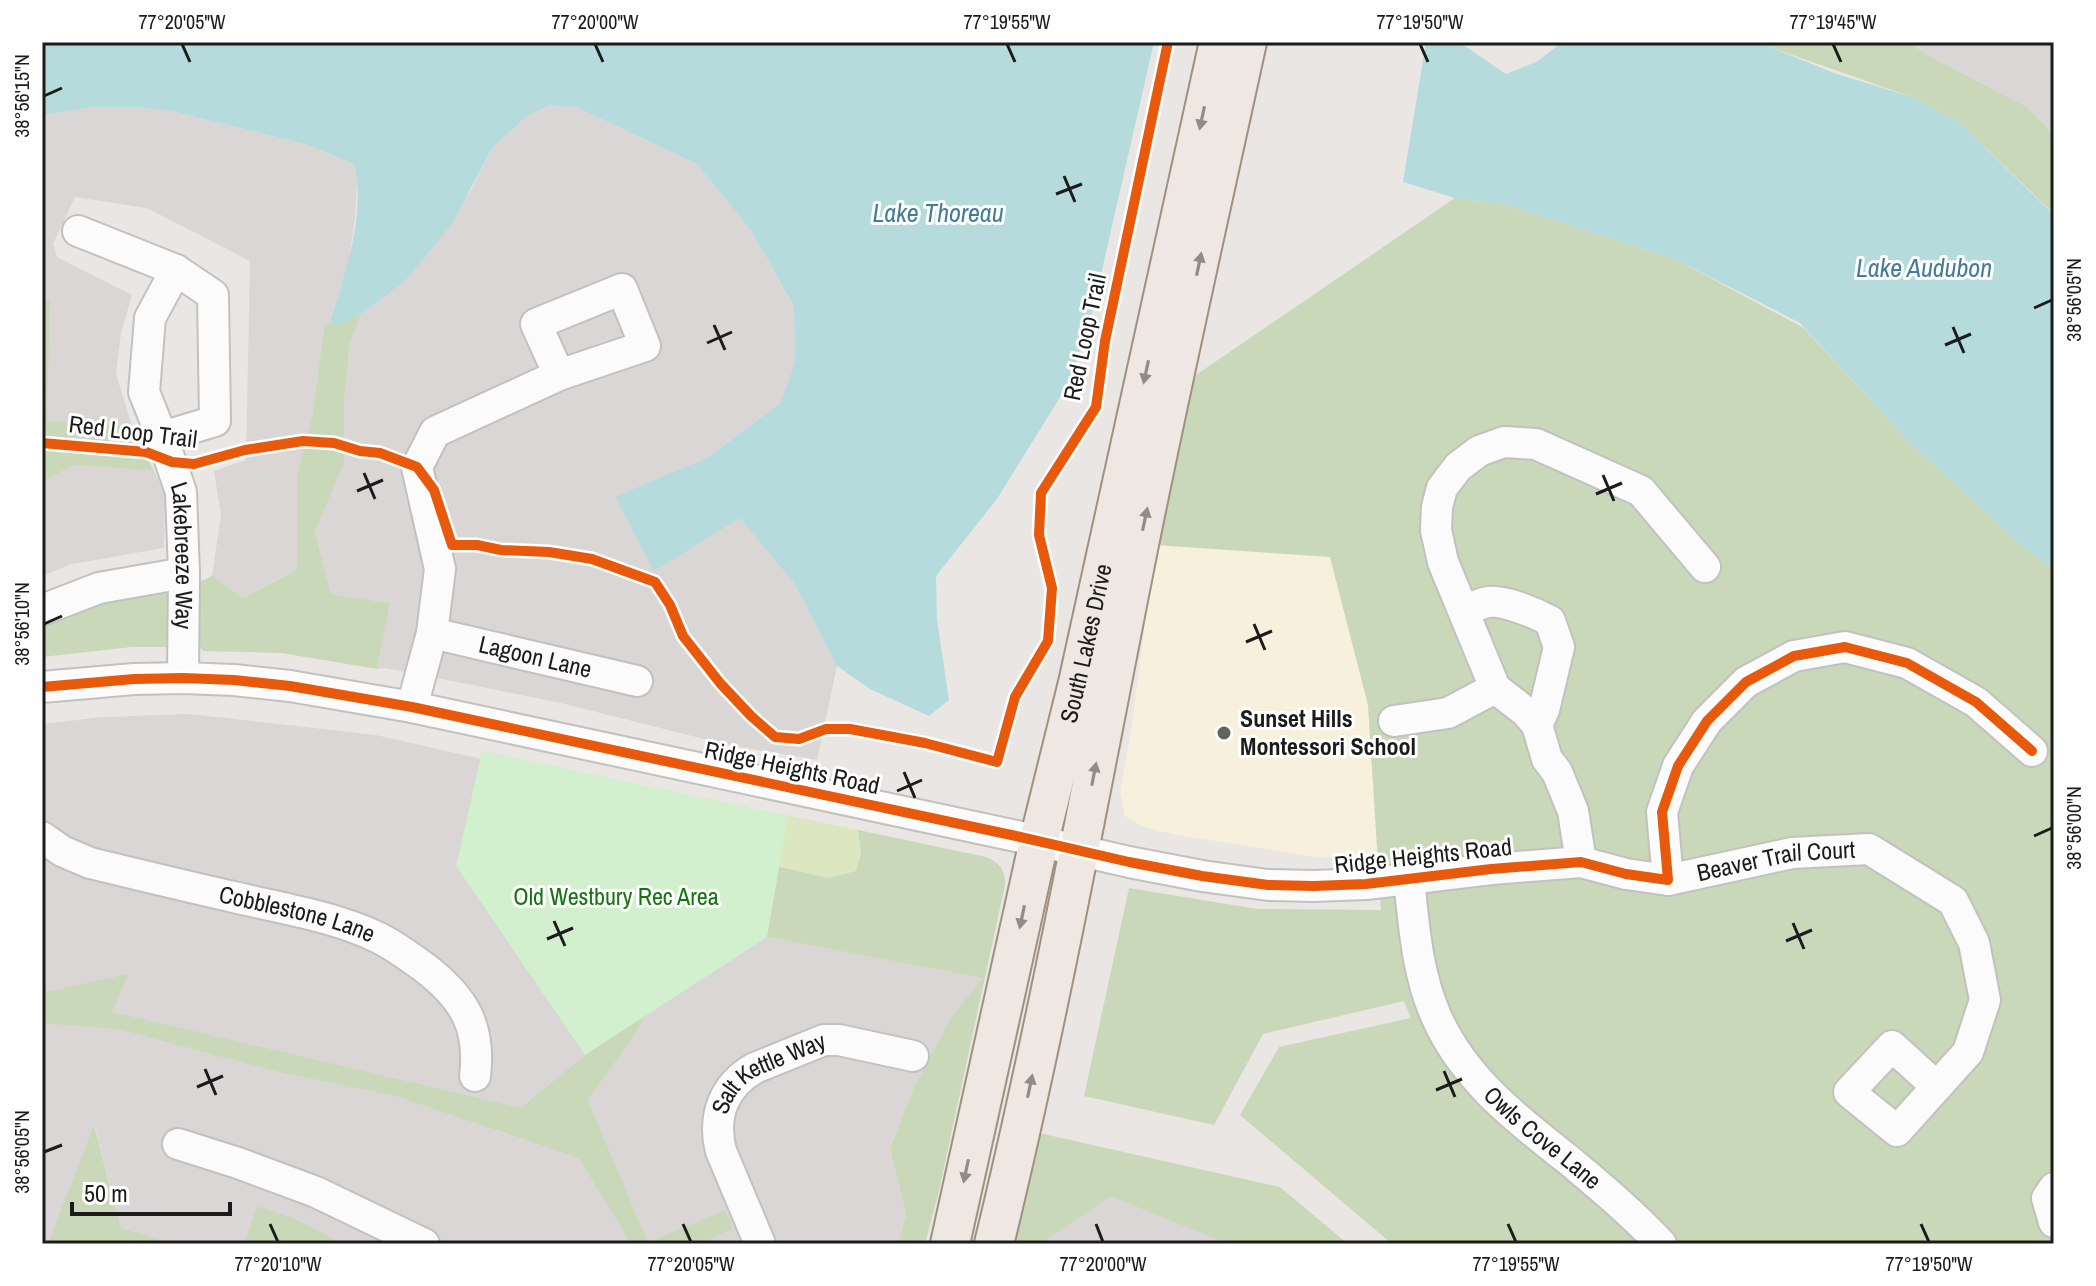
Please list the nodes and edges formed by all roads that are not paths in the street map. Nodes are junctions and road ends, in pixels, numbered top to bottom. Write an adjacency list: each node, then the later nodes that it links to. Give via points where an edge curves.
1 (1219, 42): 21 (main road, South Lakes Drive, one-way to 21)
2 (1247, 42): 22 (main road, South Lakes Drive, one-way to 2)
3 (78, 231): 4 (street)
4 (176, 270): 6 (street, Lakebreeze Way, via 150,318 144,392); 6 (street, via 213,295 215,421)
5 (559, 375): 11 (street, via 435,432 417,467 440,569)
6 (162, 437): 8 (street, Lakebreeze Way, via 181,492)
7 (1705, 567): 10 (street, via 1641,491 1536,444 1504,442 1479,451 1458,467 1442,488 1437,507 1443,562)
8 (184, 573): 9 (street, via 99,588); 12 (street, Lakebreeze Way)
9 (42, 610)
10 (1464, 611): 15 (street); 18 (street, via 1488,602 1550,621 1559,647)
11 (432, 633): 13 (street, Lagoon Lane); 16 (street)
12 (183, 678): 14 (street, Ridge Heights Road); 16 (street, Ridge Heights Road, via 290,686)
13 (637, 681)
14 (42, 687)
15 (1495, 688): 17 (street, via 1448,713); 18 (street)
16 (412, 707): 21 (street, Ridge Heights Road)
17 (1394, 721)
18 (1537, 725): 23 (street, via 1573,811)
19 (2032, 751): 25 (street, via 1976,702 1907,663 1845,647 1794,656 1746,682 1707,721 1678,766 1662,812)
20 (42, 837): 27 (street, Cobblestone Lane, via 90,863 332,921 377,937 415,960 456,996 475,1033)
21 (1039, 841): 22 (street, Ridge Heights Road); 34 (main road, South Lakes Drive, one-way to 34)
22 (1080, 850): 24 (street, Ridge Heights Road, via 1268,885); 35 (main road, South Lakes Drive, one-way to 22)
23 (1581, 862): 24 (street, Ridge Heights Road); 25 (street, Ridge Heights Road)
24 (1409, 879): 36 (street, Owls Cove Lane, via 1427,993 1454,1050 1504,1108)
25 (1668, 880): 28 (street, Beaver Trail Court, via 1792,853 1869,849 1953,901 1974,943 1985,1000 1968,1052)
26 (913, 1056): 33 (street, Salt Kettle Way, via 824,1040 755,1068 733,1085 723,1100 718,1138)
27 (475, 1076)
28 (1937, 1087)
29 (178, 1144): 32 (street, via 316,1192)
30 (2054, 1188): 31 (street, via 2047,1198)
31 (2054, 1222)
32 (424, 1244)
33 (760, 1244)
34 (950, 1244)
35 (994, 1244)
36 (1661, 1244)

